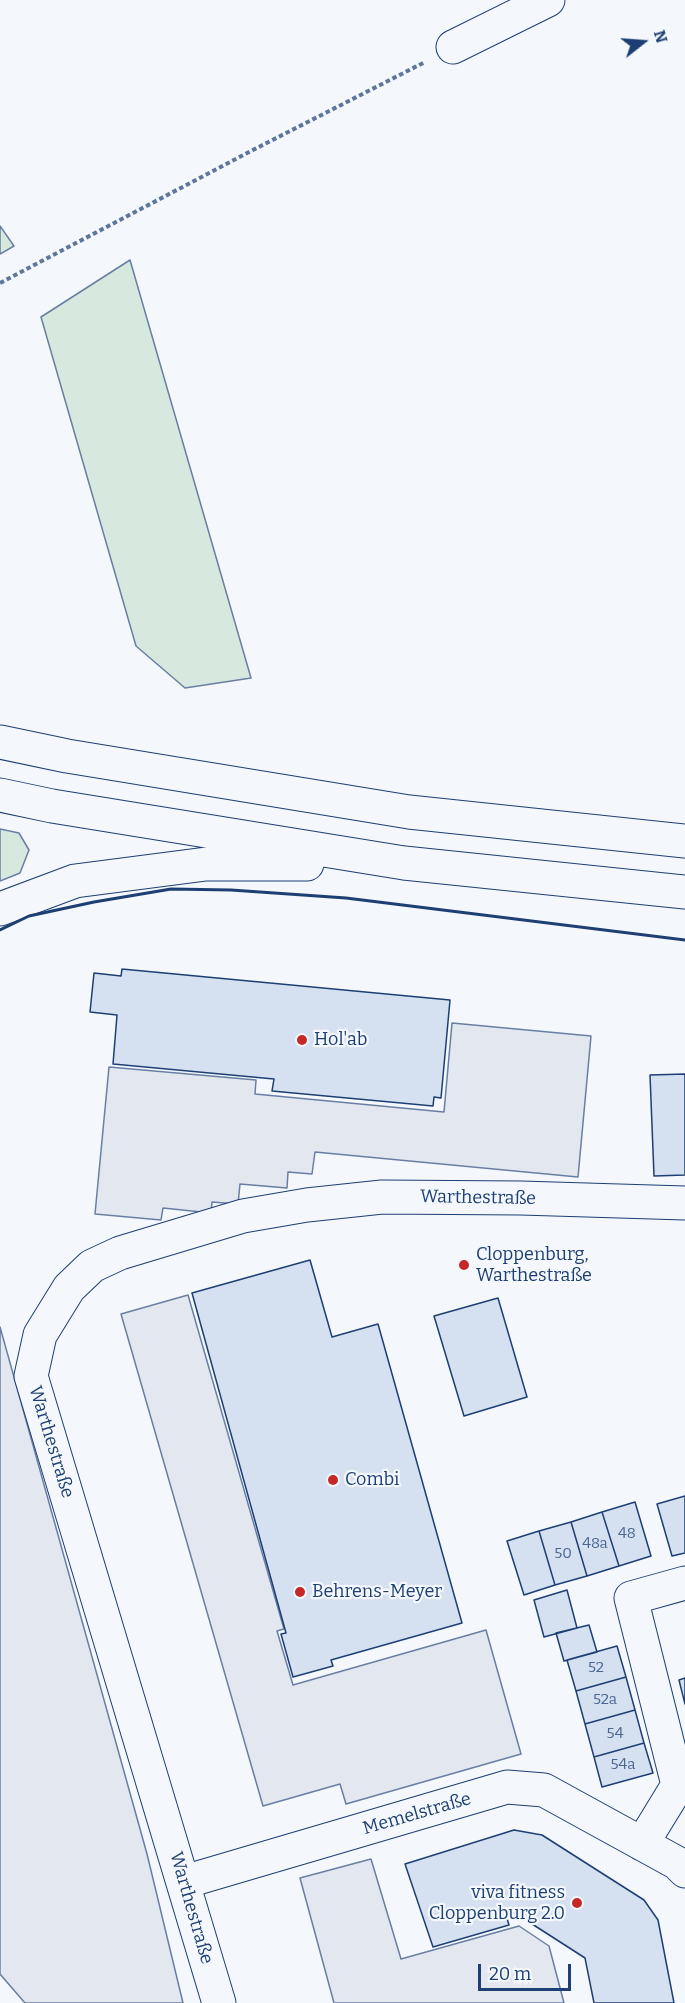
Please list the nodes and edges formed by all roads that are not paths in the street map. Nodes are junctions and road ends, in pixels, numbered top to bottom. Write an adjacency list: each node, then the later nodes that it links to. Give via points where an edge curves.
1 (548, 0): 2 (main road)
2 (453, 47)
3 (0, 742): 5 (main road, via 409,812)
4 (0, 795): 6 (main road)
5 (685, 841)
6 (404, 863): 7 (main road); 8 (main road, via 206,864 75,881)
7 (685, 892)
8 (0, 909)
9 (685, 1203): 13 (main road, Warthestraße, via 382,1197 307,1205 243,1216 120,1253 92,1266 69,1288 40,1335 31,1376)
10 (685, 1583): 11 (main road, via 631,1598 678,1785)
11 (642, 1844): 12 (main road, Memelstraße); 13 (main road, Memelstraße, via 544,1790 507,1787)
12 (685, 1871)
13 (184, 1882): 14 (main road, Warthestraße)
14 (219, 2003)

